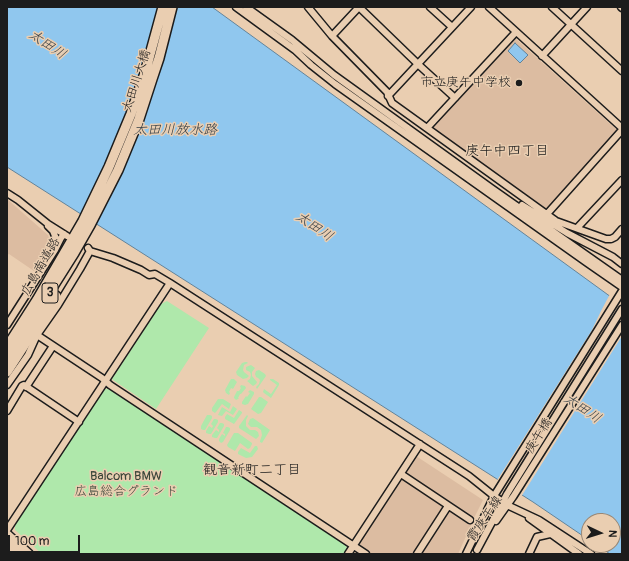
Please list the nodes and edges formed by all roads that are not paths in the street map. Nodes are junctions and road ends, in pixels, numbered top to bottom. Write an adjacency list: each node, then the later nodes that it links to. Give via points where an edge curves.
1 (163, 7): 29 (highway, 太田川大橋 / 3, via 131,114)
2 (172, 7): 23 (highway, 太田川大橋 / 3, via 152,79)
3 (236, 7): 37 (street, via 295,50 335,84)
4 (246, 7): 25 (street, via 292,40 334,75)
5 (308, 7): 15 (street)
6 (359, 7): 15 (street); 17 (street)
7 (430, 7): 13 (street)
8 (471, 7): 13 (street)
9 (489, 7): 14 (street)
10 (552, 7): 12 (street)
11 (587, 7): 12 (street)
12 (571, 24): 16 (street); 18 (street)
13 (452, 27): 17 (street)
14 (516, 32): 16 (street); 20 (street)
15 (332, 36): 19 (street)
16 (542, 56): 22 (street)
17 (419, 64): 19 (street); 20 (street)
18 (622, 71)
19 (388, 96): 21 (street, via 392,103)
20 (455, 98): 21 (street)
21 (428, 128): 28 (street)
22 (622, 129): 28 (street)
23 (118, 170): 29 (highway, 広島南道路 / 3, via 108,200)
24 (622, 180): 30 (street)
25 (491, 188): 33 (street, via 509,196); 35 (street)
26 (7, 193): 27 (street)
27 (13, 197): 32 (street, via 33,217 51,229 56,240); 32 (street, via 66,235 61,238)
28 (547, 214): 30 (street, via 556,221)
29 (89, 225): 34 (highway, 広島南道路 / 3); 46 (highway, 広島南道路 / 3, via 58,281); 47 (highway, via 67,278)
30 (577, 228): 31 (street, via 612,240)
31 (622, 229)
32 (56, 250): 40 (street)
33 (622, 264)
34 (51, 275): 43 (highway, via 33,296); 45 (highway, 広島南道路 / 3)
35 (622, 280)
36 (170, 283): 42 (street, via 156,274 149,275 89,249 69,287); 48 (street); 53 (street)
37 (622, 287)
38 (620, 293): 55 (street)
39 (622, 309): 57 (street, via 507,494)
40 (7, 325)
41 (622, 325): 56 (street, 庚午橋)
42 (37, 335): 44 (street); 49 (street, via 28,355)
43 (7, 336)
44 (53, 346): 48 (street); 50 (street)
45 (7, 347)
46 (7, 359)
47 (7, 372)
48 (106, 381): 52 (street); 65 (street)
49 (8, 382)
50 (26, 387): 51 (street, via 22,386); 52 (street)
51 (7, 411)
52 (79, 422): 61 (street)
53 (420, 444): 54 (street); 55 (street)
54 (400, 474): 58 (street); 65 (street)
55 (494, 496): 57 (street); 72 (street)
56 (513, 497): 57 (street, 霞庚午線)
57 (505, 503): 59 (street); 66 (street)
58 (448, 506): 60 (street); 71 (street)
59 (524, 513): 63 (street); 75 (street)
60 (470, 520)
61 (7, 530)
62 (7, 534): 68 (main road)
63 (550, 534): 73 (street, via 537,537); 74 (street)
64 (7, 543): 67 (main road)
65 (353, 546): 69 (street); 70 (street)
66 (476, 552)
67 (19, 554)
68 (29, 554)
69 (348, 554)
70 (366, 554)
71 (417, 554)
72 (466, 554)
73 (529, 554)
74 (579, 554)
75 (591, 554)

